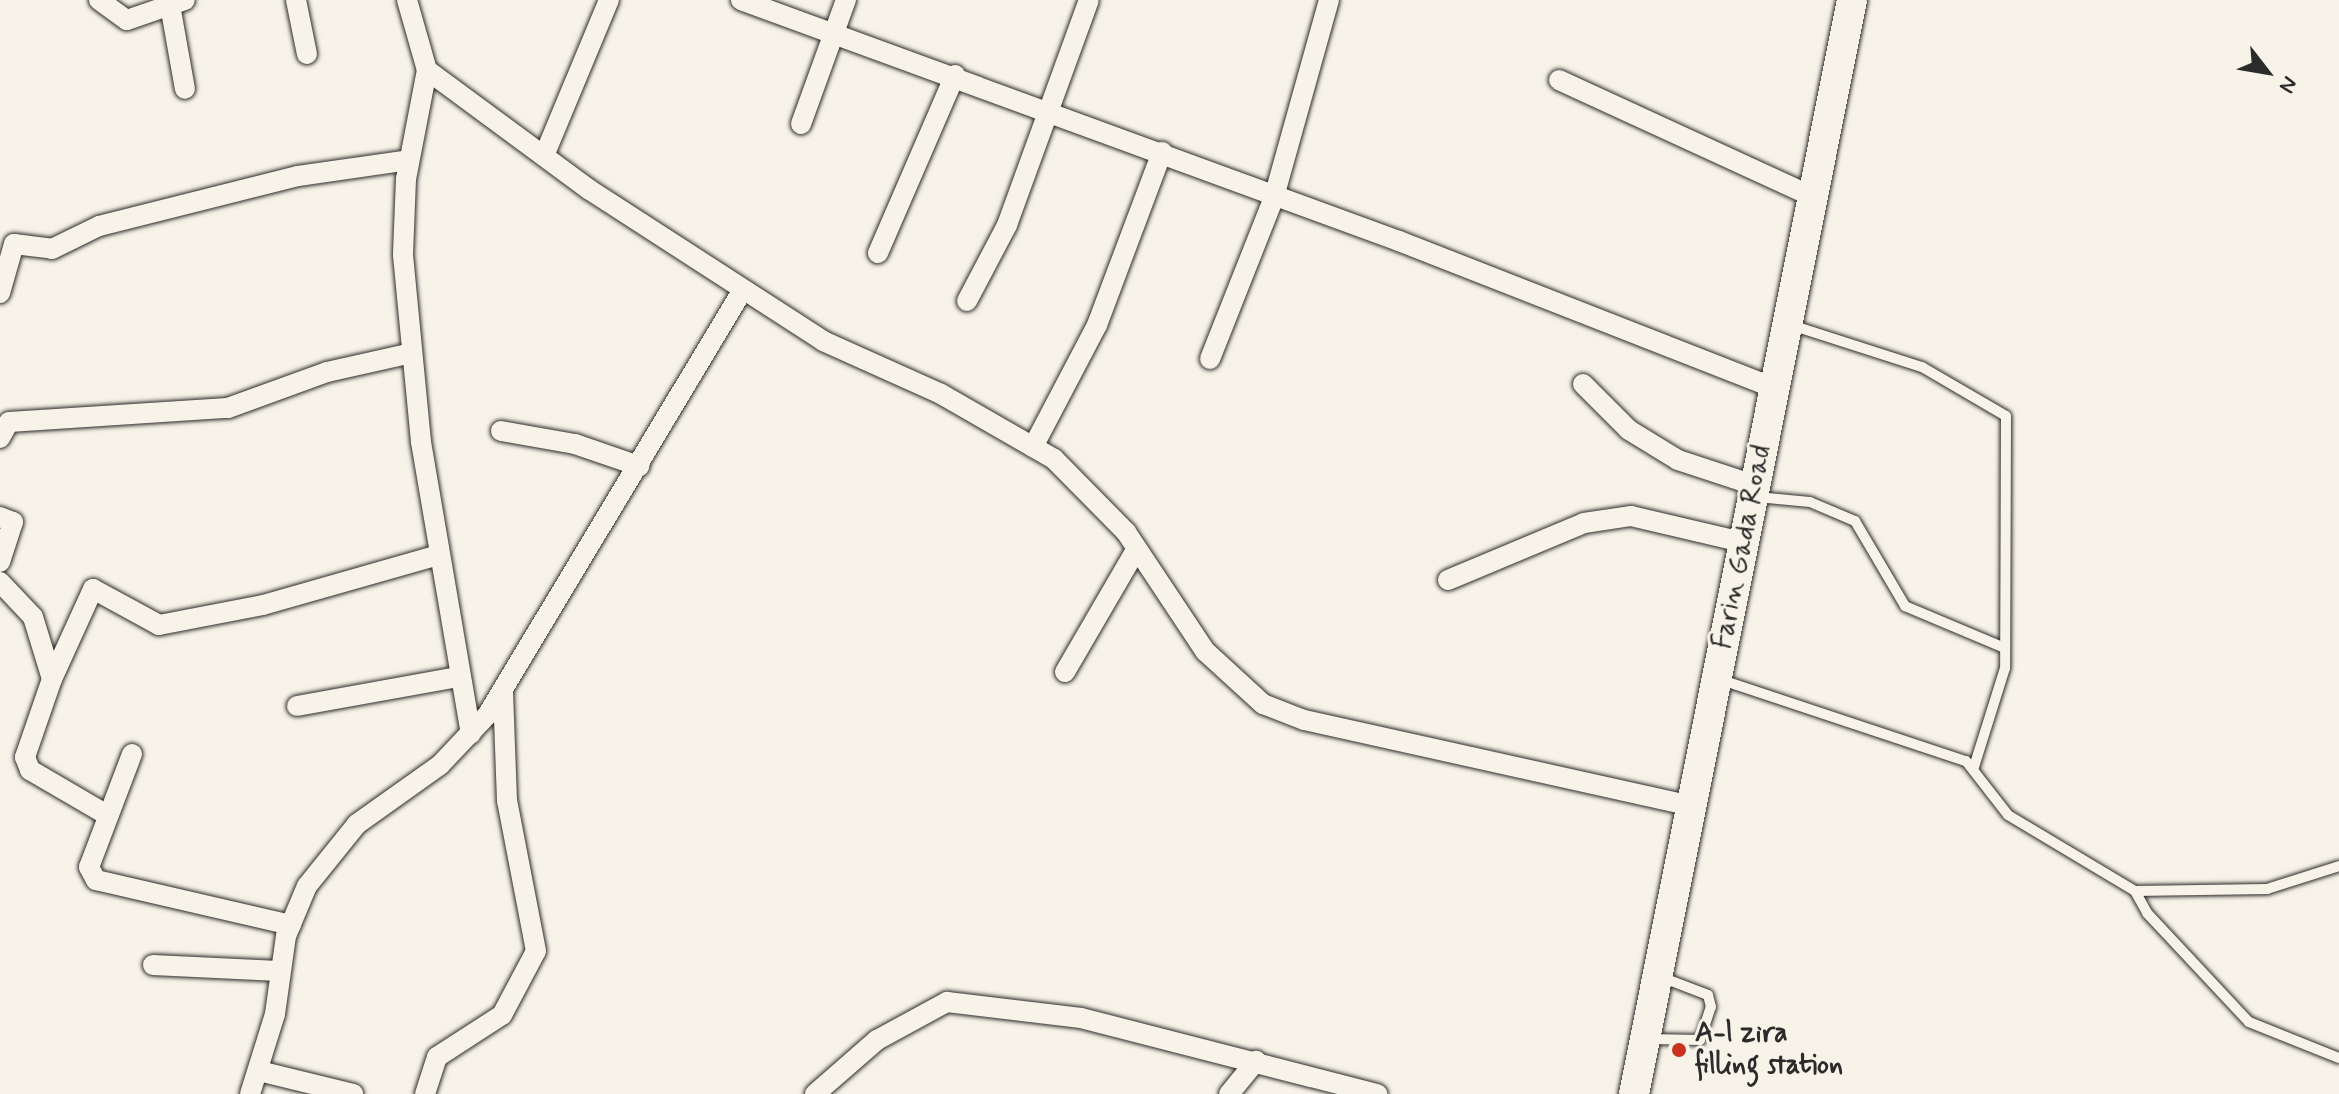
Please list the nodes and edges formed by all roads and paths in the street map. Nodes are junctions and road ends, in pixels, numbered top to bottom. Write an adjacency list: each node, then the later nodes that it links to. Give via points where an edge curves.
1 (99, 0): 10 (street, via 127,20)
2 (296, 0): 12 (street)
3 (407, 0): 13 (street)
4 (609, 0): 20 (street)
5 (741, 0): 11 (street)
6 (846, 0): 11 (street)
7 (1089, 0): 17 (street)
8 (1329, 0): 22 (street)
9 (1852, 0): 23 (main road, Farin Gada Road)
10 (177, 3): 16 (street)
11 (835, 32): 14 (street); 18 (street)
12 (307, 54)
13 (427, 70): 20 (street); 21 (street)
14 (955, 75): 17 (street); 24 (street)
15 (1559, 80): 23 (street)
16 (185, 89)
17 (1049, 110): 19 (street); 27 (street, via 1007,225)
18 (801, 124)
19 (1162, 152): 22 (street); 35 (street, via 1097,325)
20 (544, 156): 25 (street)
21 (409, 160): 26 (street, via 298,176 99,226 52,249 14,244); 29 (street, via 403,255)
22 (1274, 197): 30 (street); 32 (street)
23 (1815, 198): 28 (main road, Farin Gada Road)
24 (878, 253)
25 (742, 292): 35 (street); 36 (street)
26 (0, 293)
27 (967, 301)
28 (1789, 324): 32 (main road, Farin Gada Road); 45 (lane, via 1922,367 2006,416)
29 (412, 353): 34 (street, via 327,372 228,408 9,422); 41 (street)
30 (1210, 359)
31 (1583, 384): 37 (street, via 1629,430 1678,460)
32 (1776, 389): 37 (main road, Farin Gada Road)
33 (501, 431): 36 (street, via 575,444)
34 (0, 438)
35 (1033, 447): 40 (street, via 1087,488)
36 (639, 466): 50 (street)
37 (1752, 491): 39 (main road, Farin Gada Road); 45 (lane, via 1810,502 1855,521 1873,541 1905,606)
38 (0, 517): 42 (street, via 13,522)
39 (1742, 542): 43 (street, via 1631,516 1584,523); 49 (main road, Farin Gada Road)
40 (1136, 550): 46 (street); 55 (street, via 1205,651 1263,704 1304,720)
41 (439, 555): 47 (street); 48 (street, via 263,605 159,625 93,589)
42 (0, 562)
43 (1448, 580)
44 (0, 582): 48 (street, via 33,617)
45 (2005, 648): 54 (lane)
46 (1065, 672)
47 (458, 677): 51 (street); 52 (street)
48 (52, 679): 56 (street, via 25,757 30,770)
49 (1717, 679): 54 (lane); 55 (main road, Farin Gada Road)
50 (503, 691): 52 (street); 69 (street, via 507,801 536,951 502,1015 437,1057)
51 (297, 706)
52 (471, 734): 59 (street, via 331,851)
53 (132, 754): 56 (street)
54 (1974, 767): 58 (lane, via 2008,815)
55 (1688, 805): 62 (main road, Farin Gada Road)
56 (107, 815): 59 (street, via 89,867 96,880)
57 (2339, 866): 58 (lane, via 2267,889)
58 (2135, 891): 64 (lane, via 2249,1022)
59 (291, 925): 61 (street)
60 (153, 965): 61 (street)
61 (279, 971): 66 (street)
62 (1657, 972): 63 (main road, Farin Gada Road); 63 (lane, via 1676,988 1708,995 1711,1007 1700,1040 1664,1034)
63 (1644, 1042): 73 (main road, Farin Gada Road)
64 (2339, 1058)
65 (1256, 1061): 70 (street, via 1081,1018 947,1002 877,1040); 71 (street); 72 (street)
66 (259, 1071): 67 (street); 68 (street)
67 (250, 1094)
68 (353, 1094)
69 (425, 1094)
70 (815, 1094)
71 (1229, 1094)
72 (1377, 1094)
73 (1634, 1094)

